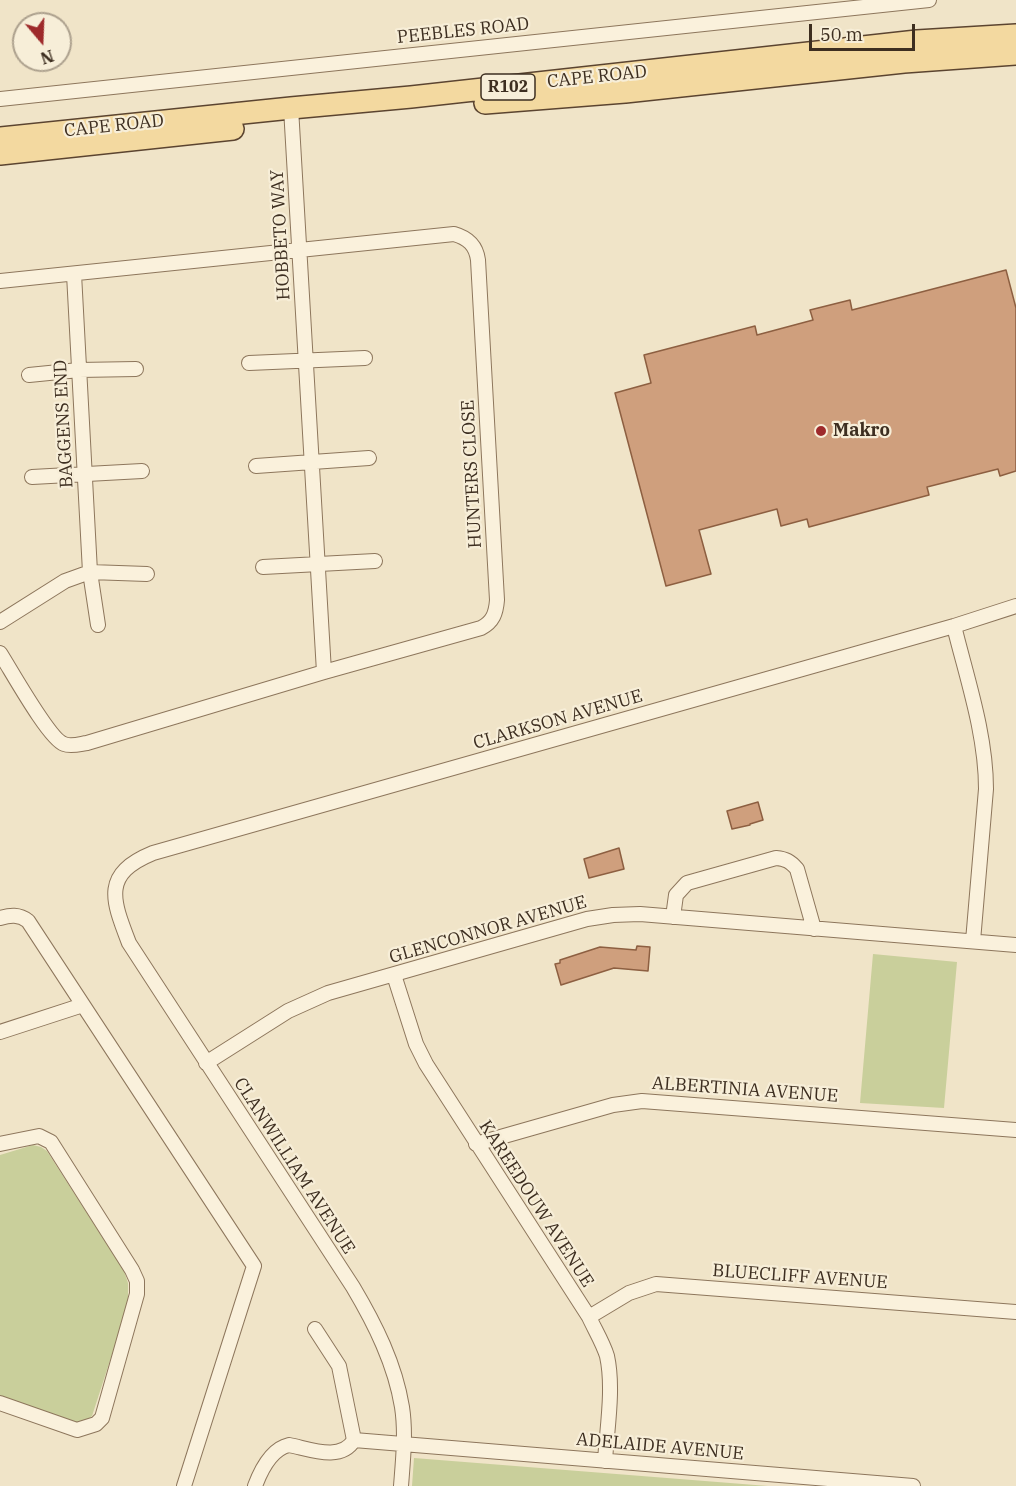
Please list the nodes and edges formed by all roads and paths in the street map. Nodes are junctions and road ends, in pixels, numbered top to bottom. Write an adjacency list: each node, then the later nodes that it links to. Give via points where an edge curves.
1 (929, 0): 4 (street, PEEBLES ROAD)
2 (1016, 35): 5 (main road, CAPE ROAD / R102, via 917,41 411,97)
3 (1016, 54): 5 (main road, CAPE ROAD / R102, via 625,92)
4 (0, 99)
5 (292, 115): 6 (main road, CAPE ROAD / R102); 7 (main road, CAPE ROAD / R102); 8 (street, HOBBETO WAY)
6 (0, 138)
7 (0, 154)
8 (300, 250): 9 (street, HUNTERS CLOSE); 12 (street, HOBBETO WAY); 33 (street, HUNTERS CLOSE, via 454,234 471,242 478,260 496,611 489,624 481,628)
9 (74, 274): 10 (street, HUNTERS CLOSE); 15 (street, BAGGENS END)
10 (0, 281)
11 (366, 358): 12 (street)
12 (306, 360): 13 (street); 18 (street, HOBBETO WAY)
13 (249, 363)
14 (136, 369): 15 (street)
15 (79, 370): 16 (street); 21 (street, BAGGENS END)
16 (29, 375)
17 (369, 458): 18 (street)
18 (311, 462): 19 (street); 24 (street, HOBBETO WAY)
19 (256, 466)
20 (142, 471): 21 (street)
21 (84, 474): 22 (street); 26 (street, BAGGENS END)
22 (32, 477)
23 (375, 561): 24 (street)
24 (317, 565): 25 (street); 33 (street, HOBBETO WAY)
25 (263, 567)
26 (90, 572): 27 (street); 29 (street, via 65,582); 30 (street, BAGGENS END)
27 (147, 574)
28 (1016, 606): 31 (street, CLARKSON AVENUE)
29 (0, 622)
30 (98, 625)
31 (954, 626): 34 (street, CLARKSON AVENUE, via 153,854 124,869); 38 (street, via 984,747 986,770)
32 (0, 653): 33 (street, HUNTERS CLOSE, via 50,732 64,744 72,745)
33 (324, 672)
34 (117, 879): 43 (street, CLANWILLIAM AVENUE, via 117,907 129,943)
35 (673, 917): 37 (street, GLENCONNOR AVENUE); 37 (street, via 676,895 687,883 784,858 797,869); 40 (street, GLENCONNOR AVENUE, via 631,914 587,919)
36 (0, 918): 41 (street, via 16,915 28,921)
37 (814, 929): 38 (street, GLENCONNOR AVENUE)
38 (973, 941): 39 (street, GLENCONNOR AVENUE)
39 (1016, 945)
40 (394, 975): 43 (street, GLENCONNOR AVENUE, via 328,993 288,1011); 46 (street, KAREEDOUW AVENUE, via 416,1044)
41 (83, 1005): 42 (street); 55 (street, via 254,1266)
42 (0, 1032)
43 (206, 1064): 52 (street, CLANWILLIAM AVENUE, via 373,1321 402,1406)
44 (1016, 1130): 46 (street, ALBERTINIA AVENUE, via 642,1101 613,1105)
45 (0, 1144): 50 (street, via 39,1136 51,1142 137,1281 137,1294 102,1418 96,1424 78,1430)
46 (476, 1144): 48 (street, KAREEDOUW AVENUE)
47 (1016, 1312): 48 (street, BLUECLIFF AVENUE, via 656,1284 629,1293)
48 (589, 1317): 53 (street, KAREEDOUW AVENUE, via 606,1355 610,1376)
49 (315, 1329): 51 (street, via 339,1366)
50 (0, 1403)
51 (354, 1440): 52 (street, ADELAIDE AVENUE); 56 (street, via 350,1447 337,1453 283,1446 273,1453)
52 (404, 1443): 53 (street, ADELAIDE AVENUE); 57 (street, CLANWILLIAM AVENUE)
53 (605, 1461): 54 (street, ADELAIDE AVENUE)
54 (881, 1485): 58 (street, ADELAIDE AVENUE)
55 (184, 1486)
56 (255, 1486)
57 (401, 1486)
58 (913, 1486)

